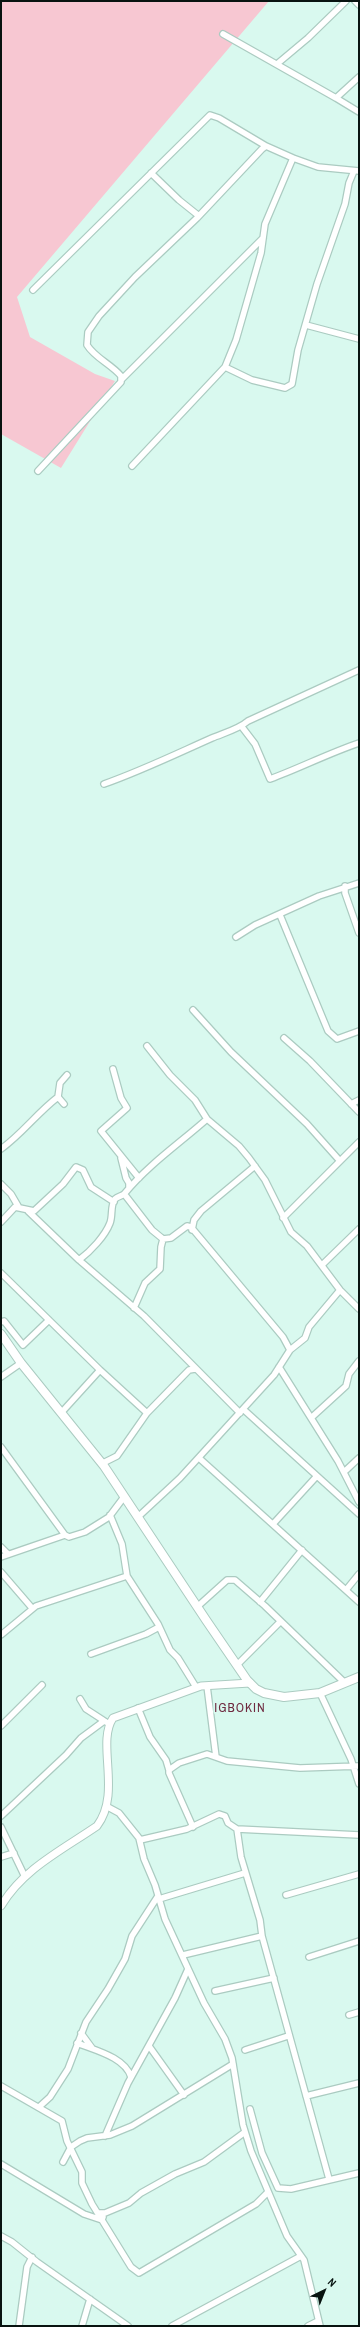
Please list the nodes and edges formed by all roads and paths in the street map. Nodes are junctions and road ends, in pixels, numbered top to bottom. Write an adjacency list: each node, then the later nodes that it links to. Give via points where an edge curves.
1 (346, 1): 5 (street)
2 (355, 1): 3 (street)
3 (359, 5)
4 (223, 34): 5 (street)
5 (277, 64): 7 (street)
6 (359, 77): 7 (street)
7 (336, 98): 8 (street)
8 (359, 112)
9 (266, 146): 10 (street); 12 (street, via 215,115 210,115); 13 (street)
10 (293, 158): 11 (street, via 318,167); 14 (street, via 266,221)
11 (357, 172): 16 (street, via 349,182 346,204 317,284)
12 (151, 173): 13 (street); 15 (street)
13 (199, 216): 19 (street, via 135,277 99,316 88,332 86,341 89,348 117,371)
14 (263, 238): 18 (street, via 236,340); 19 (street)
15 (33, 290)
16 (306, 325): 17 (street); 18 (street, via 293,381 289,387 252,380)
17 (359, 339)
18 (225, 367): 20 (street)
19 (122, 379): 21 (street, via 118,387)
20 (132, 466)
21 (38, 471)
22 (359, 670): 23 (street, via 248,721)
23 (242, 727): 24 (street, via 255,744 270,779); 25 (street, via 234,728)
24 (359, 743)
25 (104, 784)
26 (359, 883): 27 (street)
27 (345, 886): 28 (street); 29 (street)
28 (280, 915): 30 (street, via 255,925); 32 (street, via 328,1031 337,1039)
29 (359, 933)
30 (236, 937)
31 (193, 1010): 46 (street, via 231,1052 307,1124)
32 (359, 1030)
33 (284, 1038): 40 (street)
34 (147, 1046): 42 (street, via 170,1075 195,1100)
35 (114, 1069): 45 (street, via 121,1098 127,1108 101,1132)
36 (67, 1075): 37 (street, via 60,1084)
37 (58, 1097): 39 (street); 44 (street)
38 (359, 1100): 40 (street)
39 (64, 1104)
40 (351, 1104): 41 (street)
41 (359, 1112)
42 (207, 1119): 47 (street, via 239,1146); 48 (street)
43 (359, 1142): 46 (street)
44 (1, 1149)
45 (121, 1157): 48 (street); 50 (street)
46 (340, 1160): 55 (street)
47 (255, 1166): 55 (street, via 265,1180); 58 (street, via 201,1211 194,1220)
48 (139, 1178): 50 (street)
49 (1, 1184): 53 (street)
50 (129, 1188): 51 (street)
51 (125, 1194): 52 (street, via 116,1198); 59 (street, via 152,1230)
52 (114, 1202): 54 (street, via 91,1187 83,1170 76,1167 41,1206 34,1211); 60 (street, via 108,1226 92,1248)
53 (18, 1206): 54 (street); 56 (street)
54 (28, 1211): 60 (street)
55 (283, 1218): 61 (street, via 295,1236)
56 (1, 1222)
57 (359, 1228): 61 (street)
58 (192, 1230): 59 (street, via 188,1226 171,1238); 69 (street, via 283,1337)
59 (163, 1239): 64 (street, via 160,1269 145,1283)
60 (79, 1260): 64 (street)
61 (322, 1265): 63 (street)
62 (1, 1273): 66 (street)
63 (340, 1290): 65 (street); 69 (street, via 309,1327 305,1338)
64 (134, 1308): 73 (street, via 190,1362)
65 (359, 1310)
66 (49, 1320): 67 (street, via 23,1345 4,1321); 74 (street)
67 (1, 1322)
68 (1, 1334): 71 (main road)
69 (290, 1350): 72 (street)
70 (359, 1361): 79 (street, via 349,1374 346,1386)
71 (21, 1364): 75 (street); 77 (main road)
72 (278, 1367): 76 (street); 79 (street)
73 (192, 1369): 76 (street); 78 (street)
74 (100, 1370): 77 (street); 78 (street)
75 (1, 1378)
76 (242, 1411): 81 (street); 85 (street)
77 (61, 1413): 83 (main road)
78 (147, 1413): 83 (street, via 120,1452)
79 (311, 1418): 84 (street)
80 (1, 1447): 92 (street)
81 (199, 1458): 90 (street, via 174,1485); 91 (street)
82 (359, 1458): 84 (street)
83 (102, 1463): 86 (main road)
84 (344, 1472): 87 (street)
85 (316, 1477): 88 (street); 91 (street)
86 (124, 1497): 89 (street); 90 (main road)
87 (359, 1502)
88 (359, 1514)
89 (110, 1515): 92 (street, via 77,1536); 99 (street, via 122,1544)
90 (139, 1516): 103 (main road)
91 (273, 1524): 94 (street)
92 (64, 1535): 95 (street)
93 (1, 1547): 95 (street)
94 (302, 1550): 100 (street); 101 (street)
95 (8, 1554): 96 (street)
96 (1, 1557)
97 (1, 1572): 104 (street)
98 (359, 1574): 100 (street)
99 (127, 1576): 104 (street); 106 (street)
100 (346, 1590): 102 (street)
101 (260, 1602): 103 (street, via 235,1580 230,1579); 105 (street)
102 (359, 1602)
103 (197, 1607): 109 (main road)
104 (32, 1608): 107 (street)
105 (280, 1622): 109 (street); 112 (street)
106 (159, 1627): 108 (street); 115 (street, via 170,1650 178,1658)
107 (1, 1635)
108 (91, 1654)
109 (237, 1665): 111 (main road)
110 (359, 1677): 112 (main road)
111 (250, 1683): 114 (street); 116 (main road, via 264,1693 274,1696)
112 (345, 1683): 116 (main road)
113 (42, 1685): 120 (street)
114 (207, 1686): 115 (street); 121 (street)
115 (196, 1688): 118 (street)
116 (320, 1693): 124 (street)
117 (80, 1699): 119 (street, via 86,1709)
118 (138, 1708): 119 (street, via 119,1714); 122 (street, via 150,1737)
119 (107, 1722): 127 (street, via 109,1785); 128 (street, via 81,1738)
120 (1, 1726)
121 (216, 1757): 123 (street, via 207,1754); 124 (street, via 226,1761 300,1768)
122 (166, 1760): 123 (street); 125 (street)
123 (177, 1764): 125 (street)
124 (356, 1766): 126 (street)
125 (169, 1770): 130 (street)
126 (359, 1784)
127 (106, 1806): 133 (street, via 119,1813); 138 (street, via 103,1818 97,1826 43,1861)
128 (1, 1816)
129 (1, 1827): 134 (street)
130 (193, 1827): 131 (street, via 222,1814 228,1823); 133 (street)
131 (237, 1829): 132 (street); 136 (street)
132 (359, 1836)
133 (140, 1840): 140 (street)
134 (14, 1853): 135 (street); 138 (street)
135 (1, 1858)
136 (245, 1873): 140 (street); 142 (street, via 260,1920)
137 (359, 1874): 139 (street)
138 (25, 1877): 141 (street)
139 (286, 1895)
140 (158, 1897): 144 (street, via 165,1919); 151 (street, via 132,1936 125,1959)
141 (1, 1906)
142 (262, 1936): 144 (street); 147 (street)
143 (359, 1941): 145 (street)
144 (183, 1955): 146 (street)
145 (309, 1957)
146 (188, 1968): 154 (street, via 176,1998); 157 (street, via 225,2039)
147 (274, 1978): 148 (street); 152 (street)
148 (215, 1991)
149 (359, 2012): 150 (street)
150 (349, 2016)
151 (81, 2033): 153 (street); 155 (street)
152 (288, 2036): 156 (street); 162 (street)
153 (77, 2043): 155 (street); 163 (street, via 68,2069 50,2098)
154 (149, 2046): 158 (street); 161 (street)
155 (92, 2049): 158 (street, via 120,2062)
156 (245, 2050)
157 (233, 2064): 161 (street); 165 (street)
158 (132, 2073): 166 (street, via 108,2125)
159 (359, 2083): 162 (street)
160 (1, 2086): 163 (street)
161 (184, 2095): 166 (street, via 132,2126)
162 (306, 2096): 171 (street)
163 (39, 2107): 167 (street, via 62,2121)
164 (250, 2109): 171 (street, via 262,2152 278,2188 291,2189)
165 (245, 2132): 172 (street); 173 (street, via 204,2162 175,2174 141,2193 133,2201)
166 (109, 2134): 167 (street, via 87,2138)
167 (71, 2147): 168 (street); 173 (street, via 82,2172 82,2183)
168 (63, 2162)
169 (1, 2164): 174 (street, via 84,2214)
170 (359, 2173): 171 (street)
171 (329, 2178)
172 (267, 2193): 174 (street, via 256,2204 138,2273 131,2267); 176 (street, via 287,2236)
173 (102, 2213): 174 (street)
174 (102, 2220)
175 (1, 2236): 177 (street)
176 (301, 2256): 179 (street); 183 (street)
177 (32, 2257): 178 (street); 180 (street, via 27,2267)
178 (90, 2299): 181 (street); 182 (street)
179 (319, 2324): 184 (street)
180 (19, 2326)
181 (82, 2326)
182 (128, 2326)
183 (172, 2326)
184 (308, 2326)

